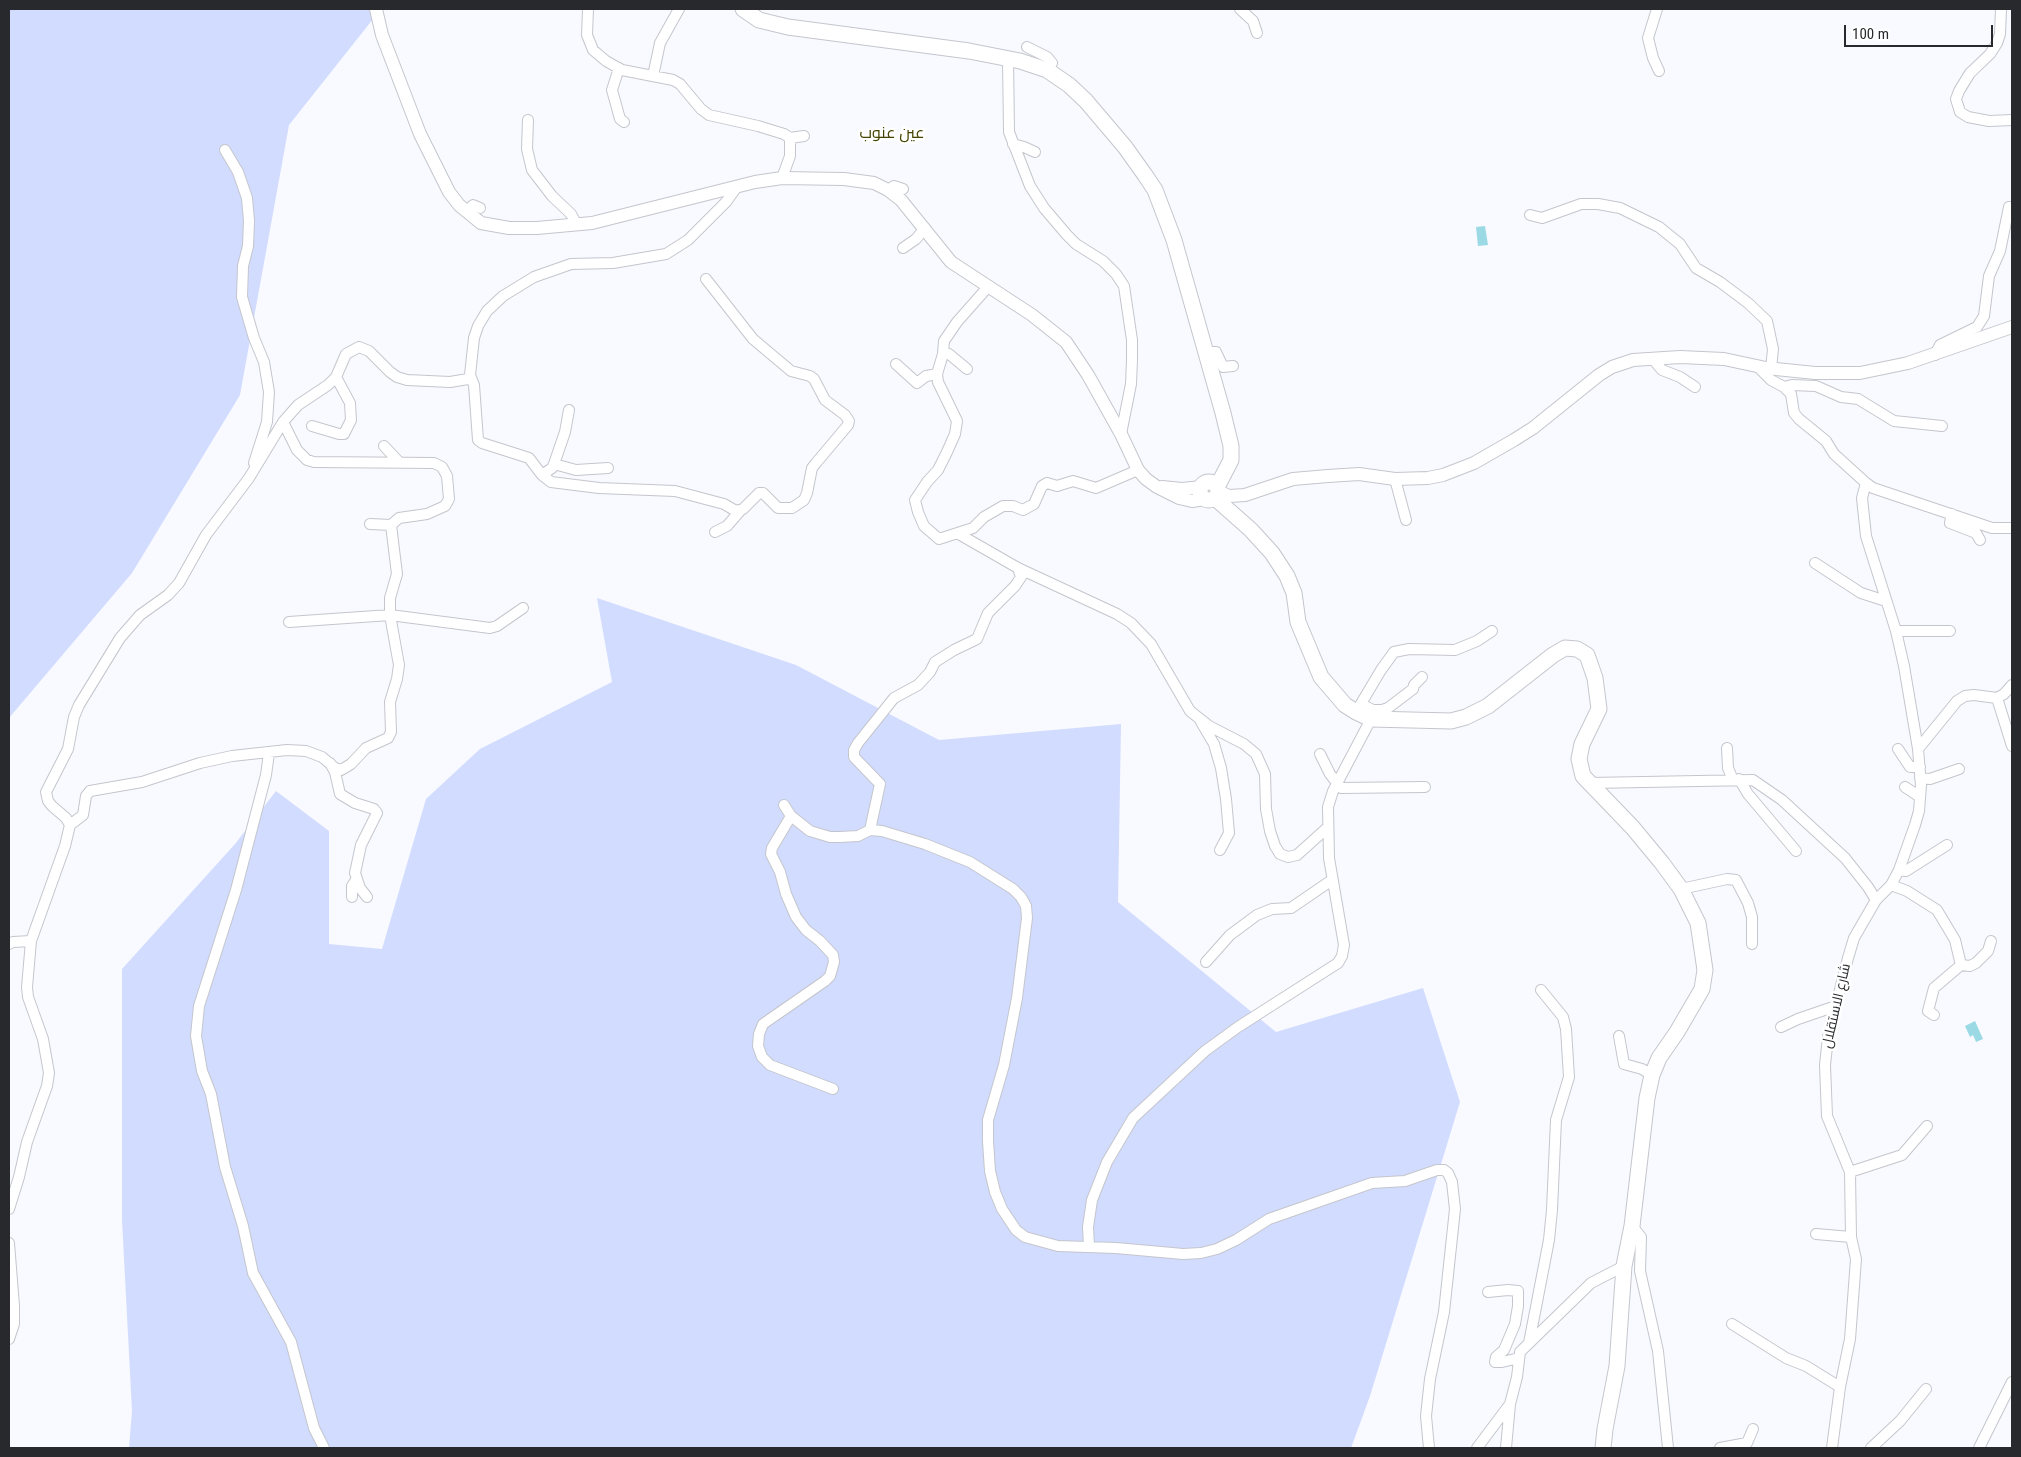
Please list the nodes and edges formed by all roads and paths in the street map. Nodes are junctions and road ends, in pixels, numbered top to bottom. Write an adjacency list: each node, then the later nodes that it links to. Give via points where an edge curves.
1 (376, 9): 29 (street, via 382,35 420,134 449,192)
2 (588, 9): 11 (street, via 586,35 593,50)
3 (679, 9): 14 (street, via 660,43)
4 (743, 9): 10 (main road, via 759,20 788,27)
5 (1240, 9): 8 (street, via 1253,21)
6 (1657, 9): 13 (street, via 1648,38)
7 (2001, 9): 16 (street, via 1997,43 1970,73 1956,99 1960,112 1968,117 1989,121)
8 (1257, 33)
9 (1027, 47): 12 (street, via 1052,62)
10 (1008, 59): 12 (main road); 20 (street, via 1008,127)
11 (619, 68): 14 (street); 17 (street, via 612,90 620,119)
12 (1047, 70): 37 (main road, via 1086,101 1125,147 1155,190 1176,248)
13 (1660, 71)
14 (654, 76): 19 (street, via 680,84 709,115 758,126)
15 (528, 120): 31 (street, via 527,149 532,170)
16 (2012, 120)
17 (624, 122)
18 (804, 136): 19 (street)
19 (790, 138): 23 (street, via 790,156)
20 (1013, 144): 22 (street); 55 (street, via 1030,186 1044,208 1076,244 1110,268 1124,286 1132,360 1131,384)
21 (226, 150): 62 (street, via 247,198 248,246 243,266 242,297 264,362 269,392 267,422)
22 (1035, 152)
23 (782, 178): 24 (street); 26 (street, via 858,180)
24 (736, 188): 31 (street); 47 (street, via 694,234 666,254 613,264 571,264 534,277 515,288 487,311 478,326)
25 (903, 189): 26 (street, via 894,186)
26 (888, 190): 32 (street)
27 (2012, 207): 39 (street, via 2009,207 2000,251 1989,276 1984,316 1978,327 1940,345)
28 (480, 208): 29 (street, via 473,205)
29 (466, 212): 31 (street, via 481,223 509,228)
30 (1530, 216): 44 (street, via 1542,218 1581,204 1598,204 1620,208 1659,227 1680,244 1696,268 1720,282 1767,321 1773,349)
31 (577, 225)
32 (925, 228): 33 (street); 35 (street, via 951,262)
33 (903, 248)
34 (706, 279): 66 (street, via 753,339 791,371 814,379 825,400 846,415 849,421 812,468 807,494 799,505 778,508 759,493)
35 (987, 288): 38 (street, via 944,341); 55 (street, via 1032,315 1066,342 1081,362)
36 (2012, 327): 39 (street)
37 (1205, 352): 42 (street, via 1216,352 1223,367); 65 (main road, via 1231,446 1231,460)
38 (943, 354): 45 (street, via 949,354); 46 (street)
39 (1935, 355): 44 (street, via 1860,373 1815,373)
40 (1652, 358): 43 (street, via 1724,359); 49 (street, via 1662,370); 63 (street, via 1612,367 1533,428 1474,463 1428,478)
41 (896, 364): 46 (street, via 917,383 926,376)
42 (1233, 366)
43 (1757, 366): 44 (street); 50 (street)
44 (1771, 368)
45 (967, 369)
46 (937, 374): 73 (street, via 957,421 938,470 916,500 918,512 930,533 938,539)
47 (470, 375): 48 (street, via 463,381 407,380 397,377 359,347 346,354); 61 (street, via 474,385 478,440 530,458)
48 (336, 377): 52 (street, via 323,390 298,404); 53 (street, via 350,403 348,428 344,434 339,434)
49 (1695, 387)
50 (1784, 387): 54 (street, via 1816,386 1841,397 1858,399 1894,421); 64 (street, via 1791,394 1794,413 1799,419 1826,441 1834,454)
51 (569, 410): 58 (street)
52 (283, 422): 57 (street, via 297,450 307,460); 62 (street)
53 (312, 426)
54 (1942, 426)
55 (1121, 434): 60 (street)
56 (384, 446): 57 (street)
57 (399, 462): 70 (street, via 434,463 442,467 447,476 449,499 437,511 399,518)
58 (554, 464): 59 (street, via 576,470); 61 (street)
59 (608, 468)
60 (1138, 470): 65 (street, via 1157,487); 73 (street, via 1096,488 1073,481 1057,486 1047,483 1042,486 1034,504 1023,510 1003,506 973,528)
61 (542, 475): 66 (street, via 551,482 564,485 685,493)
62 (249, 478): 108 (street, via 206,535 179,583 128,628 78,705 68,749 46,792 48,801)
63 (1395, 479): 65 (street, via 1359,474 1328,476 1293,479 1245,494 1229,496); 68 (street)
64 (1866, 483): 67 (street); 77 (street, شارع الاستقلال, via 1862,498 1866,536)
65 (1211, 491): 87 (main road, via 1272,553 1294,593 1298,622 1315,665 1345,705)
66 (740, 511): 72 (street, via 727,526)
67 (1952, 514): 71 (street, via 1992,528); 74 (street, via 1950,523 1976,533)
68 (1406, 520)
69 (370, 524): 70 (street)
70 (391, 525): 79 (street, via 397,574 390,598)
71 (2012, 528)
72 (715, 532)
73 (957, 533): 76 (street)
74 (1980, 540)
75 (1815, 563): 77 (street, via 1861,593)
76 (1018, 568): 88 (street, via 1131,623 1151,644 1190,711); 110 (street, via 1021,578 988,613 978,639 935,662 918,685 894,698 854,750 854,757 880,784)
77 (1886, 601): 82 (street, شارع الاستقلال)
78 (523, 608): 79 (street, via 490,628)
79 (390, 615): 80 (street); 96 (street, via 399,665 390,702 391,732 388,738 366,748 347,768 335,768)
80 (288, 622)
81 (1492, 631): 87 (street, via 1455,650 1409,649 1394,652)
82 (1896, 631): 83 (street); 93 (street, شارع الاستقلال)
83 (1950, 631)
84 (1422, 677): 87 (street, via 1413,689 1388,708)
85 (2012, 685): 86 (street)
86 (1998, 698): 90 (street); 93 (street, via 1974,695 1957,701)
87 (1358, 708): 89 (main road)
88 (1199, 719): 109 (street, via 1244,744 1260,760 1265,774 1267,819 1280,854 1288,857 1297,855); 112 (street, via 1214,744 1224,783 1229,832)
89 (1372, 719): 101 (main road, via 1451,721 1466,717 1488,706 1553,654 1565,648 1577,650 1587,655 1598,693 1599,710 1582,744 1579,759 1583,776); 102 (street)
90 (2012, 746)
91 (1727, 748): 100 (street, via 1728,768)
92 (1898, 749): 97 (street, via 1910,768)
93 (1918, 750): 97 (street, شارع الاستقلال)
94 (269, 753): 96 (street, via 306,751); 108 (street, via 232,756 142,782 90,791 83,815); 154 (street, via 236,890 199,1006 196,1036 202,1072 211,1094 225,1167 253,1273 291,1342 314,1428)
95 (1320, 754): 102 (street)
96 (329, 762): 115 (street, via 340,794 377,812 358,853)
97 (1920, 767): 99 (street, شارع الاستقلال)
98 (1959, 769): 99 (street, via 1930,779)
99 (1920, 778): 105 (street, شارع الاستقلال)
100 (1736, 780): 101 (street); 113 (street); 121 (street, via 1753,780 1782,800 1844,858)
101 (1589, 783): 118 (main road, via 1632,828)
102 (1337, 784): 103 (street, via 1341,788); 109 (street, via 1328,807)
103 (1425, 787)
104 (1905, 788): 105 (street)
105 (1920, 796): 114 (street, شارع الاستقلال, via 1916,825)
106 (784, 805): 107 (street)
107 (791, 816): 110 (street, via 810,831 830,837 858,836); 134 (street, via 771,854 796,916 833,955 834,962 825,981 764,1024 758,1046 770,1065)
108 (70, 825): 122 (street, via 66,846)
109 (1327, 828): 116 (street)
110 (870, 830): 142 (street, via 925,844 970,862 1013,889 1026,906 1011,1036 988,1120 990,1171 1002,1208 1016,1230 1025,1237 1058,1246)
111 (1947, 845): 114 (street, via 1906,871)
112 (1220, 850)
113 (1796, 850)
114 (1899, 870): 117 (street, شارع الاستقلال)
115 (356, 880): 119 (street, via 352,886); 120 (street)
116 (1332, 880): 126 (street, via 1291,908 1272,909 1257,915 1230,936); 142 (street, via 1344,945 1338,963 1205,1051 1133,1118 1106,1162 1092,1200)
117 (1891, 885): 121 (street, شارع الاستقلال); 127 (street, via 1937,910 1955,940)
118 (1681, 889): 125 (street, via 1736,880 1752,917); 133 (main road, via 1698,923 1701,937 1702,989)
119 (352, 897)
120 (367, 897)
121 (1876, 900): 129 (street, شارع الاستقلال, via 1854,938)
122 (31, 941): 124 (street); 137 (street, via 27,991 43,1039 49,1073)
123 (1991, 942): 127 (street, via 1976,963)
124 (9, 944)
125 (1752, 944)
126 (1206, 962)
127 (1961, 965): 130 (street, via 1934,988 1928,1011)
128 (1541, 990): 147 (street, via 1563,1017 1569,1077 1556,1120 1549,1240)
129 (1836, 1006): 131 (street); 136 (street, شارع الاستقلال, via 1827,1046 1825,1101 1827,1116)
130 (1934, 1015)
131 (1781, 1027)
132 (1619, 1036): 133 (street, via 1624,1064)
133 (1652, 1075): 138 (main road)
134 (834, 1089)
135 (1927, 1126): 136 (street, via 1902,1155)
136 (1850, 1172): 140 (street, شارع الاستقلال)
137 (9, 1208)
138 (1632, 1226): 143 (main road); 159 (street, via 1641,1237 1640,1270 1658,1351)
139 (1816, 1234): 140 (street)
140 (1851, 1237): 150 (street, شارع الاستقلال, via 1856,1259 1854,1294 1850,1339)
141 (9, 1243): 146 (street, via 14,1306 14,1324)
142 (1089, 1246): 155 (street, via 1201,1253 1236,1240 1269,1219 1372,1182 1405,1181 1444,1170 1452,1182 1455,1209 1444,1312 1430,1379 1426,1416)
143 (1624, 1266): 147 (street, via 1592,1283); 158 (main road, via 1617,1366)
144 (1488, 1292): 148 (street, via 1518,1291 1515,1324 1495,1362)
145 (1732, 1324): 150 (street)
146 (9, 1339)
147 (1529, 1343): 148 (street)
148 (1519, 1358): 152 (street, via 1518,1377)
149 (2012, 1382): 163 (street)
150 (1840, 1387): 161 (street, شارع الاستقلال)
151 (1926, 1389): 162 (street)
152 (1510, 1404): 156 (street); 157 (street)
153 (1753, 1429): 160 (street, via 1747,1444)
154 (324, 1448)
155 (1429, 1448)
156 (1477, 1448)
157 (1506, 1448)
158 (1604, 1448)
159 (1668, 1448)
160 (1720, 1448)
161 (1832, 1448)
162 (1871, 1448)
163 (1979, 1448)

